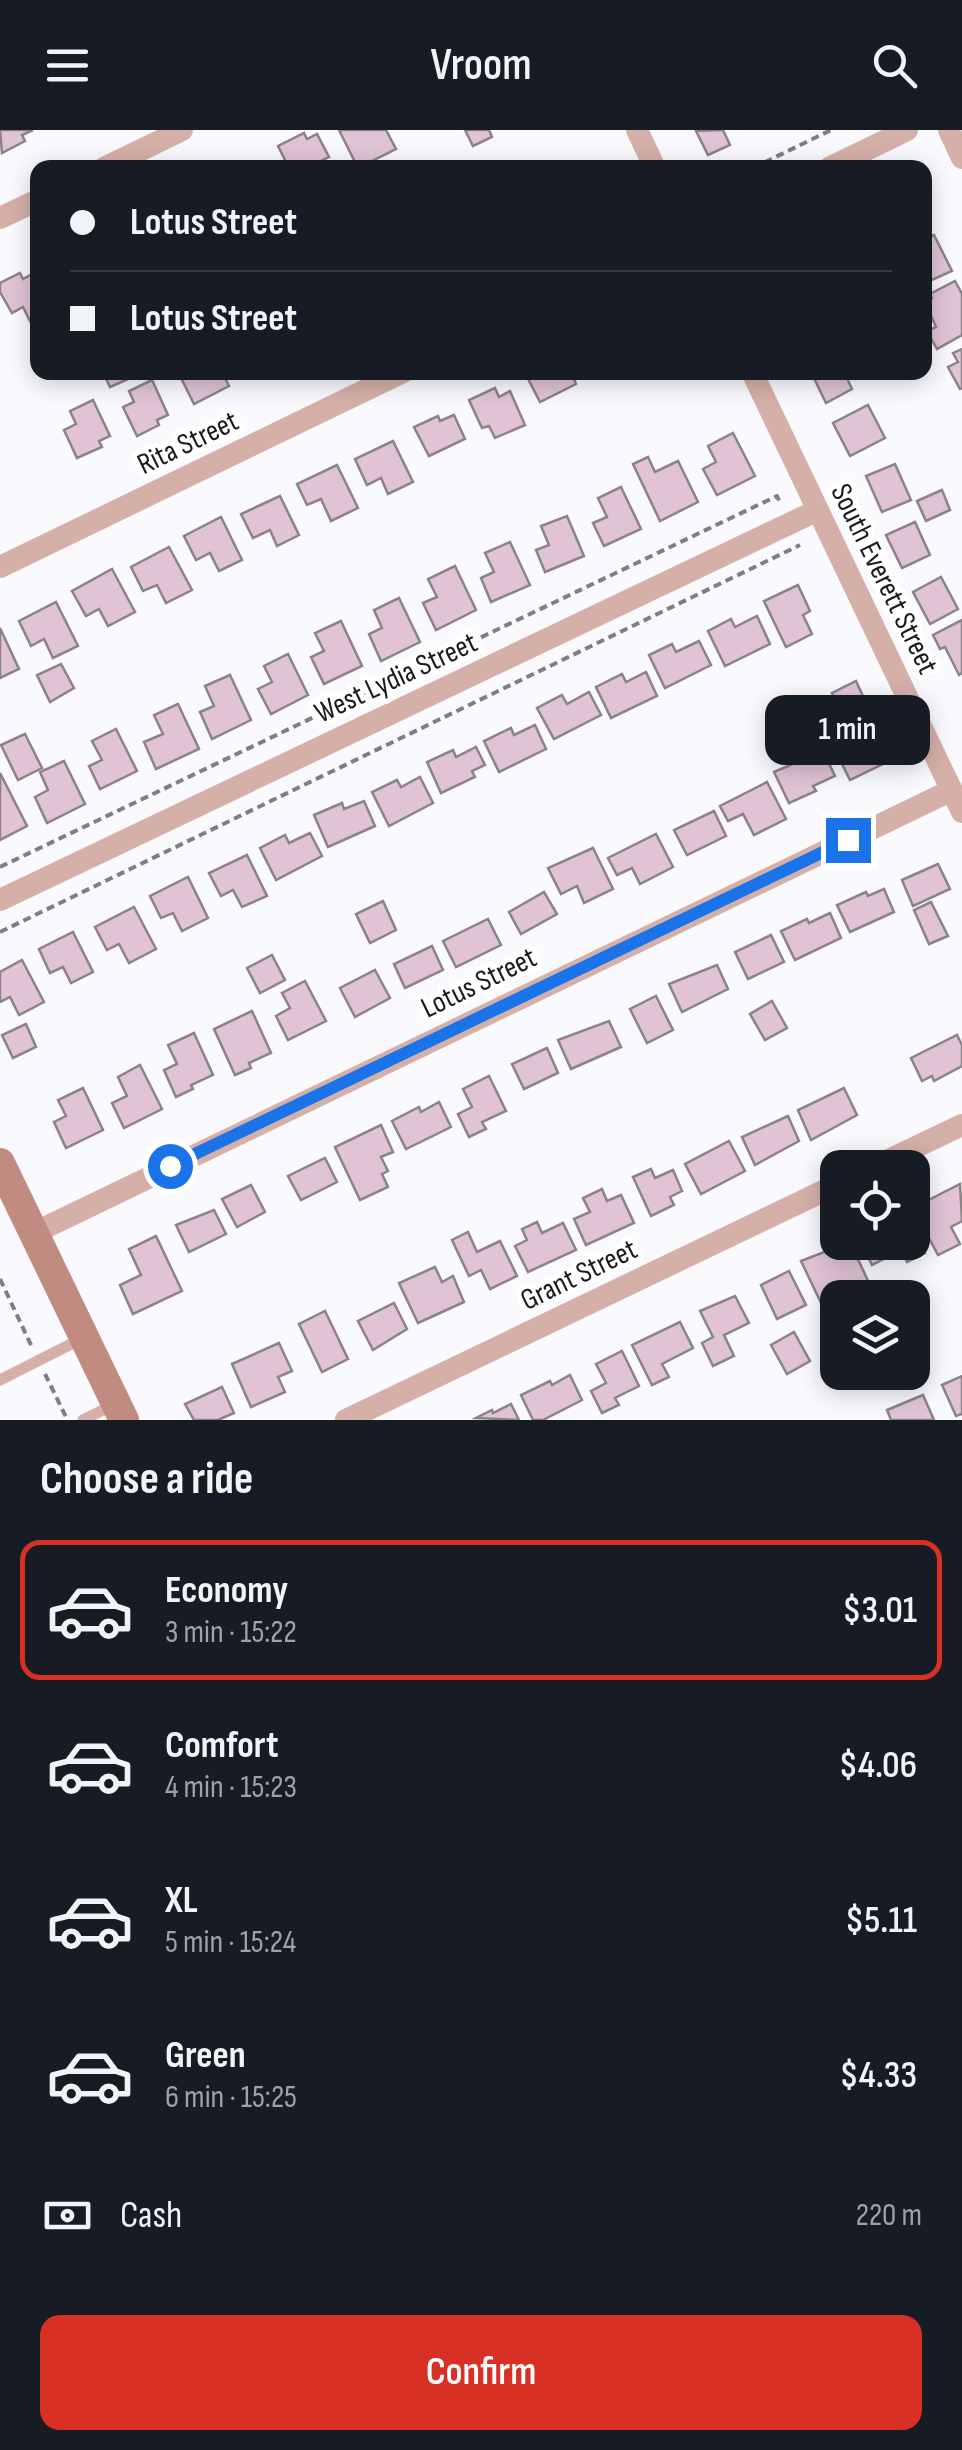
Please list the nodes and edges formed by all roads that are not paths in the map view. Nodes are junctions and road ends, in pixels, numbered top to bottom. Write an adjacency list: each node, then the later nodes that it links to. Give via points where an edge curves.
1 (182, 130): 6 (street)
2 (637, 130): 7 (street)
3 (907, 130): 8 (street)
4 (949, 130): 5 (street)
5 (962, 158)
6 (120, 160)
7 (651, 160)
8 (845, 160)
9 (30, 204): 10 (street)
10 (0, 218)
11 (386, 380): 14 (street, Rita Street)
12 (756, 380): 13 (street, South Everett Street)
13 (818, 510): 15 (street, South Everett Street); 17 (street, West Lydia Street)
14 (0, 567)
15 (952, 790): 16 (street, South Everett Street); 22 (street, Lotus Street)
16 (962, 812)
17 (0, 900)
18 (962, 1124): 19 (street)
19 (909, 1150)
20 (3, 1176): 22 (main road)
21 (820, 1193): 27 (street, Grant Street)
22 (34, 1233): 23 (main road)
23 (84, 1337): 24 (lane); 25 (main road)
24 (0, 1380)
25 (120, 1412): 26 (lane)
26 (83, 1420)
27 (346, 1420)

